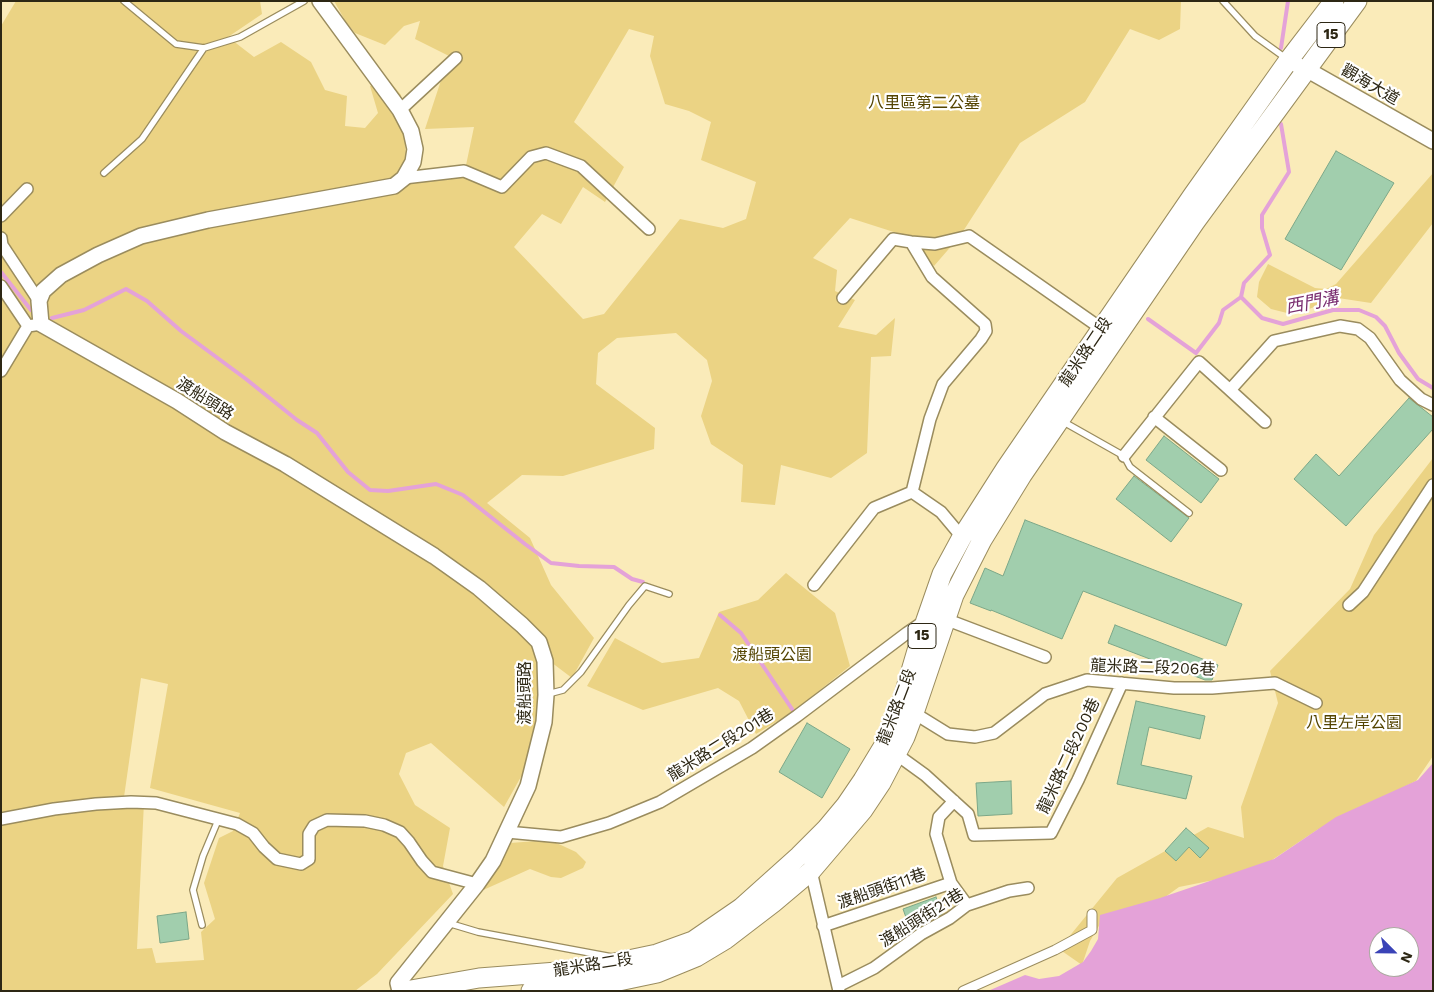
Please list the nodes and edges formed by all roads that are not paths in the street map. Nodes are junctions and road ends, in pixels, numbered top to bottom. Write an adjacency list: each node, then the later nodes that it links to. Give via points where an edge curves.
1 (124, 1): 7 (lane, via 176,44)
2 (304, 1): 7 (lane, via 240,37)
3 (320, 1): 11 (street)
4 (1223, 1): 9 (lane, via 1255,36)
5 (1334, 1): 9 (main road, 15)
6 (1356, 1): 10 (main road, 15)
7 (204, 48): 13 (lane, via 142,139)
8 (456, 58): 11 (street)
9 (1288, 61): 10 (street, 觀海大道); 17 (main road, 龍米路二段 / 15)
10 (1306, 69): 12 (street, 觀海大道); 17 (main road, 龍米路二段 / 15)
11 (400, 110): 14 (street, via 415,149 413,162)
12 (1433, 141)
13 (104, 173)
14 (404, 178): 18 (street, via 464,171 502,187 531,157 546,153 581,166); 23 (street, via 394,186 208,220 141,236 61,275 43,291)
15 (27, 189): 16 (street)
16 (1, 216)
17 (1188, 218): 25 (main road, 龍米路二段 / 15); 29 (main road, 龍米路二段 / 15)
18 (649, 229)
19 (1, 238): 23 (street, via 2,245)
20 (911, 242): 22 (street, via 893,239); 25 (street, via 936,244 969,236); 35 (street, via 932,276 985,324 986,331 943,384 930,418)
21 (1, 286): 24 (street)
22 (843, 298)
23 (39, 301): 24 (street)
24 (34, 325): 26 (street); 45 (street, 渡船頭路, via 176,401 284,464 434,556 479,588 539,642 545,661)
25 (1102, 329): 29 (main road, 龍米路二段 / 15)
26 (1, 372)
27 (1230, 390): 28 (street, via 1274,342 1340,326 1358,329 1370,338 1400,380); 30 (street, via 1199,362); 31 (street)
28 (1433, 405)
29 (1053, 415): 32 (lane); 37 (main road, 龍米路二段 / 15); 41 (main road, 龍米路二段 / 15, via 1022,475 982,540)
30 (1154, 417): 32 (street); 33 (street)
31 (1265, 422)
32 (1124, 456): 36 (lane, via 1130,467)
33 (1220, 470)
34 (1433, 485): 40 (street, via 1363,592)
35 (912, 492): 37 (street, via 941,512); 38 (street, via 874,508)
36 (1189, 513)
37 (962, 536): 42 (main road, 龍米路二段 / 15, via 942,574)
38 (814, 585)
39 (669, 594): 45 (lane, via 645,586 581,672 563,690)
40 (1349, 605)
41 (945, 619): 42 (main road); 43 (street); 47 (main road, 龍米路二段 / 15)
42 (926, 620): 52 (street, 龍米路二段201巷, via 752,748 660,802 609,823 561,837); 62 (main road, 龍米路二段 / 15, via 901,705 883,747 846,805 826,829 741,908 693,941)
43 (1045, 657)
44 (1122, 683): 46 (street, 龍米路二段206巷, via 1212,688 1276,682); 47 (street, 龍米路二段206巷, via 1087,680 1045,694 994,733 975,736 948,734); 49 (street, 龍米路二段200巷, via 1051,833 974,835 968,814)
45 (546, 695): 52 (street, 渡船頭路, via 544,722 528,786)
46 (1316, 703)
47 (914, 713): 48 (main road, 龍米路二段 / 15)
48 (896, 754): 49 (street, 龍米路二段200巷); 53 (main road, 龍米路二段 / 15, via 863,810)
49 (954, 801): 54 (street, via 940,817 936,834)
50 (220, 818): 51 (street, via 156,803 131,802 79,806); 55 (street, via 253,833 277,859 301,864 309,860 309,834 314,826 327,820 384,825 400,832 432,872); 60 (lane, via 203,856 194,890)
51 (1, 819)
52 (507, 832): 55 (street, 渡船頭路)
53 (811, 871): 61 (street); 66 (main road, 龍米路二段 / 15, via 726,939 696,957 657,973 614,982)
54 (950, 883): 57 (street); 61 (street, 渡船頭街11巷)
55 (477, 884): 59 (street, 渡船頭路)
56 (1028, 888): 57 (street, 渡船頭街21巷)
57 (967, 906): 63 (street, 渡船頭街21巷)
58 (1092, 914): 67 (street, via 1092,930)
59 (446, 922): 62 (lane, via 478,932); 64 (street, 渡船頭路, via 398,983)
60 (202, 925)
61 (824, 926): 63 (street)
62 (628, 960): 65 (main road, 龍米路二段 / 15, via 557,972 479,978)
63 (838, 988)
64 (400, 991)
65 (405, 991)
66 (531, 991)
67 (963, 991)

